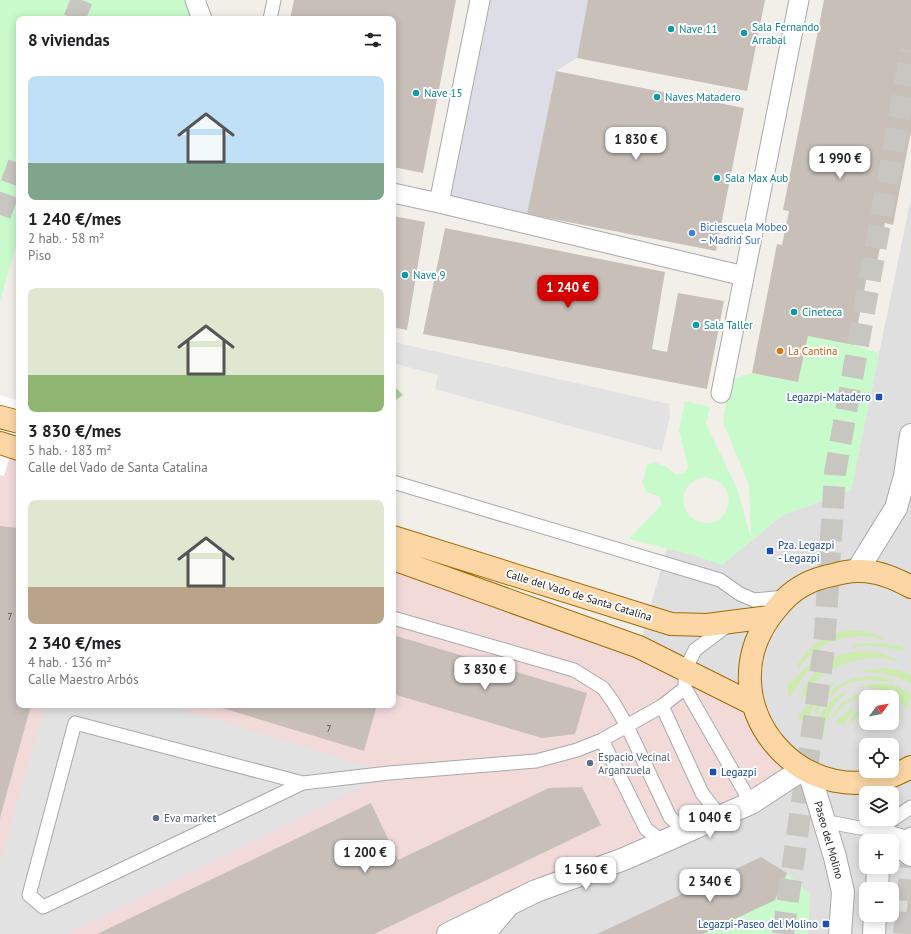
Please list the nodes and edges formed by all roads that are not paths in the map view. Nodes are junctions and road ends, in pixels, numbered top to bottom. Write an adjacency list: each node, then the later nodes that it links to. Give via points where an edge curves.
1 (195, 0): 5 (street)
2 (274, 0): 6 (lane)
3 (480, 0): 8 (street)
4 (799, 0): 9 (street)
5 (201, 16)
6 (271, 16)
7 (396, 194): 8 (street)
8 (439, 203): 9 (street)
9 (744, 276): 10 (street)
10 (721, 393)
11 (0, 417): 12 (main road)
12 (16, 421)
13 (911, 435): 17 (street, via 905,476 896,508)
14 (396, 483): 19 (lane, via 720,580 754,600)
15 (396, 538): 22 (main road, Calle del Vado de Santa Catalina, via 670,624 707,625)
16 (396, 560): 23 (main road, via 639,647)
17 (857, 570): 18 (main road, via 879,573 900,580); 19 (main road, via 819,577)
18 (911, 587)
19 (785, 597): 20 (main road)
20 (768, 617): 22 (main road, Calle del Vado de Santa Catalina); 24 (main road, via 751,659)
21 (396, 619): 26 (lane, via 574,670 603,688)
22 (732, 622): 23 (lane, via 695,650)
23 (685, 679): 24 (main road); 25 (lane); 33 (lane)
24 (753, 704): 29 (main road, via 758,720 769,739 785,756)
25 (662, 706): 26 (lane); 35 (lane, via 702,793)
26 (627, 726): 27 (lane); 38 (lane, via 670,816)
27 (602, 740): 30 (lane, via 577,750 536,760); 40 (lane, via 646,829)
28 (911, 767): 32 (main road)
29 (806, 770): 31 (main road, via 825,778); 33 (street); 36 (street, Paseo del Molino)
30 (302, 783): 30 (lane, via 43,907 29,895 75,723)
31 (874, 786)
32 (880, 786)
33 (750, 803): 35 (street)
34 (911, 807): 37 (lane)
35 (720, 816): 38 (street)
36 (824, 821): 37 (lane); 46 (street, Paseo del Molino, via 843,892)
37 (879, 830): 39 (lane, via 905,837); 41 (street)
38 (686, 832): 40 (street)
39 (911, 834)
40 (663, 842): 42 (street)
41 (911, 855)
42 (509, 904): 44 (street); 45 (street)
43 (875, 922): 47 (street)
44 (448, 934)
45 (484, 934)
46 (840, 934)
47 (874, 934)

